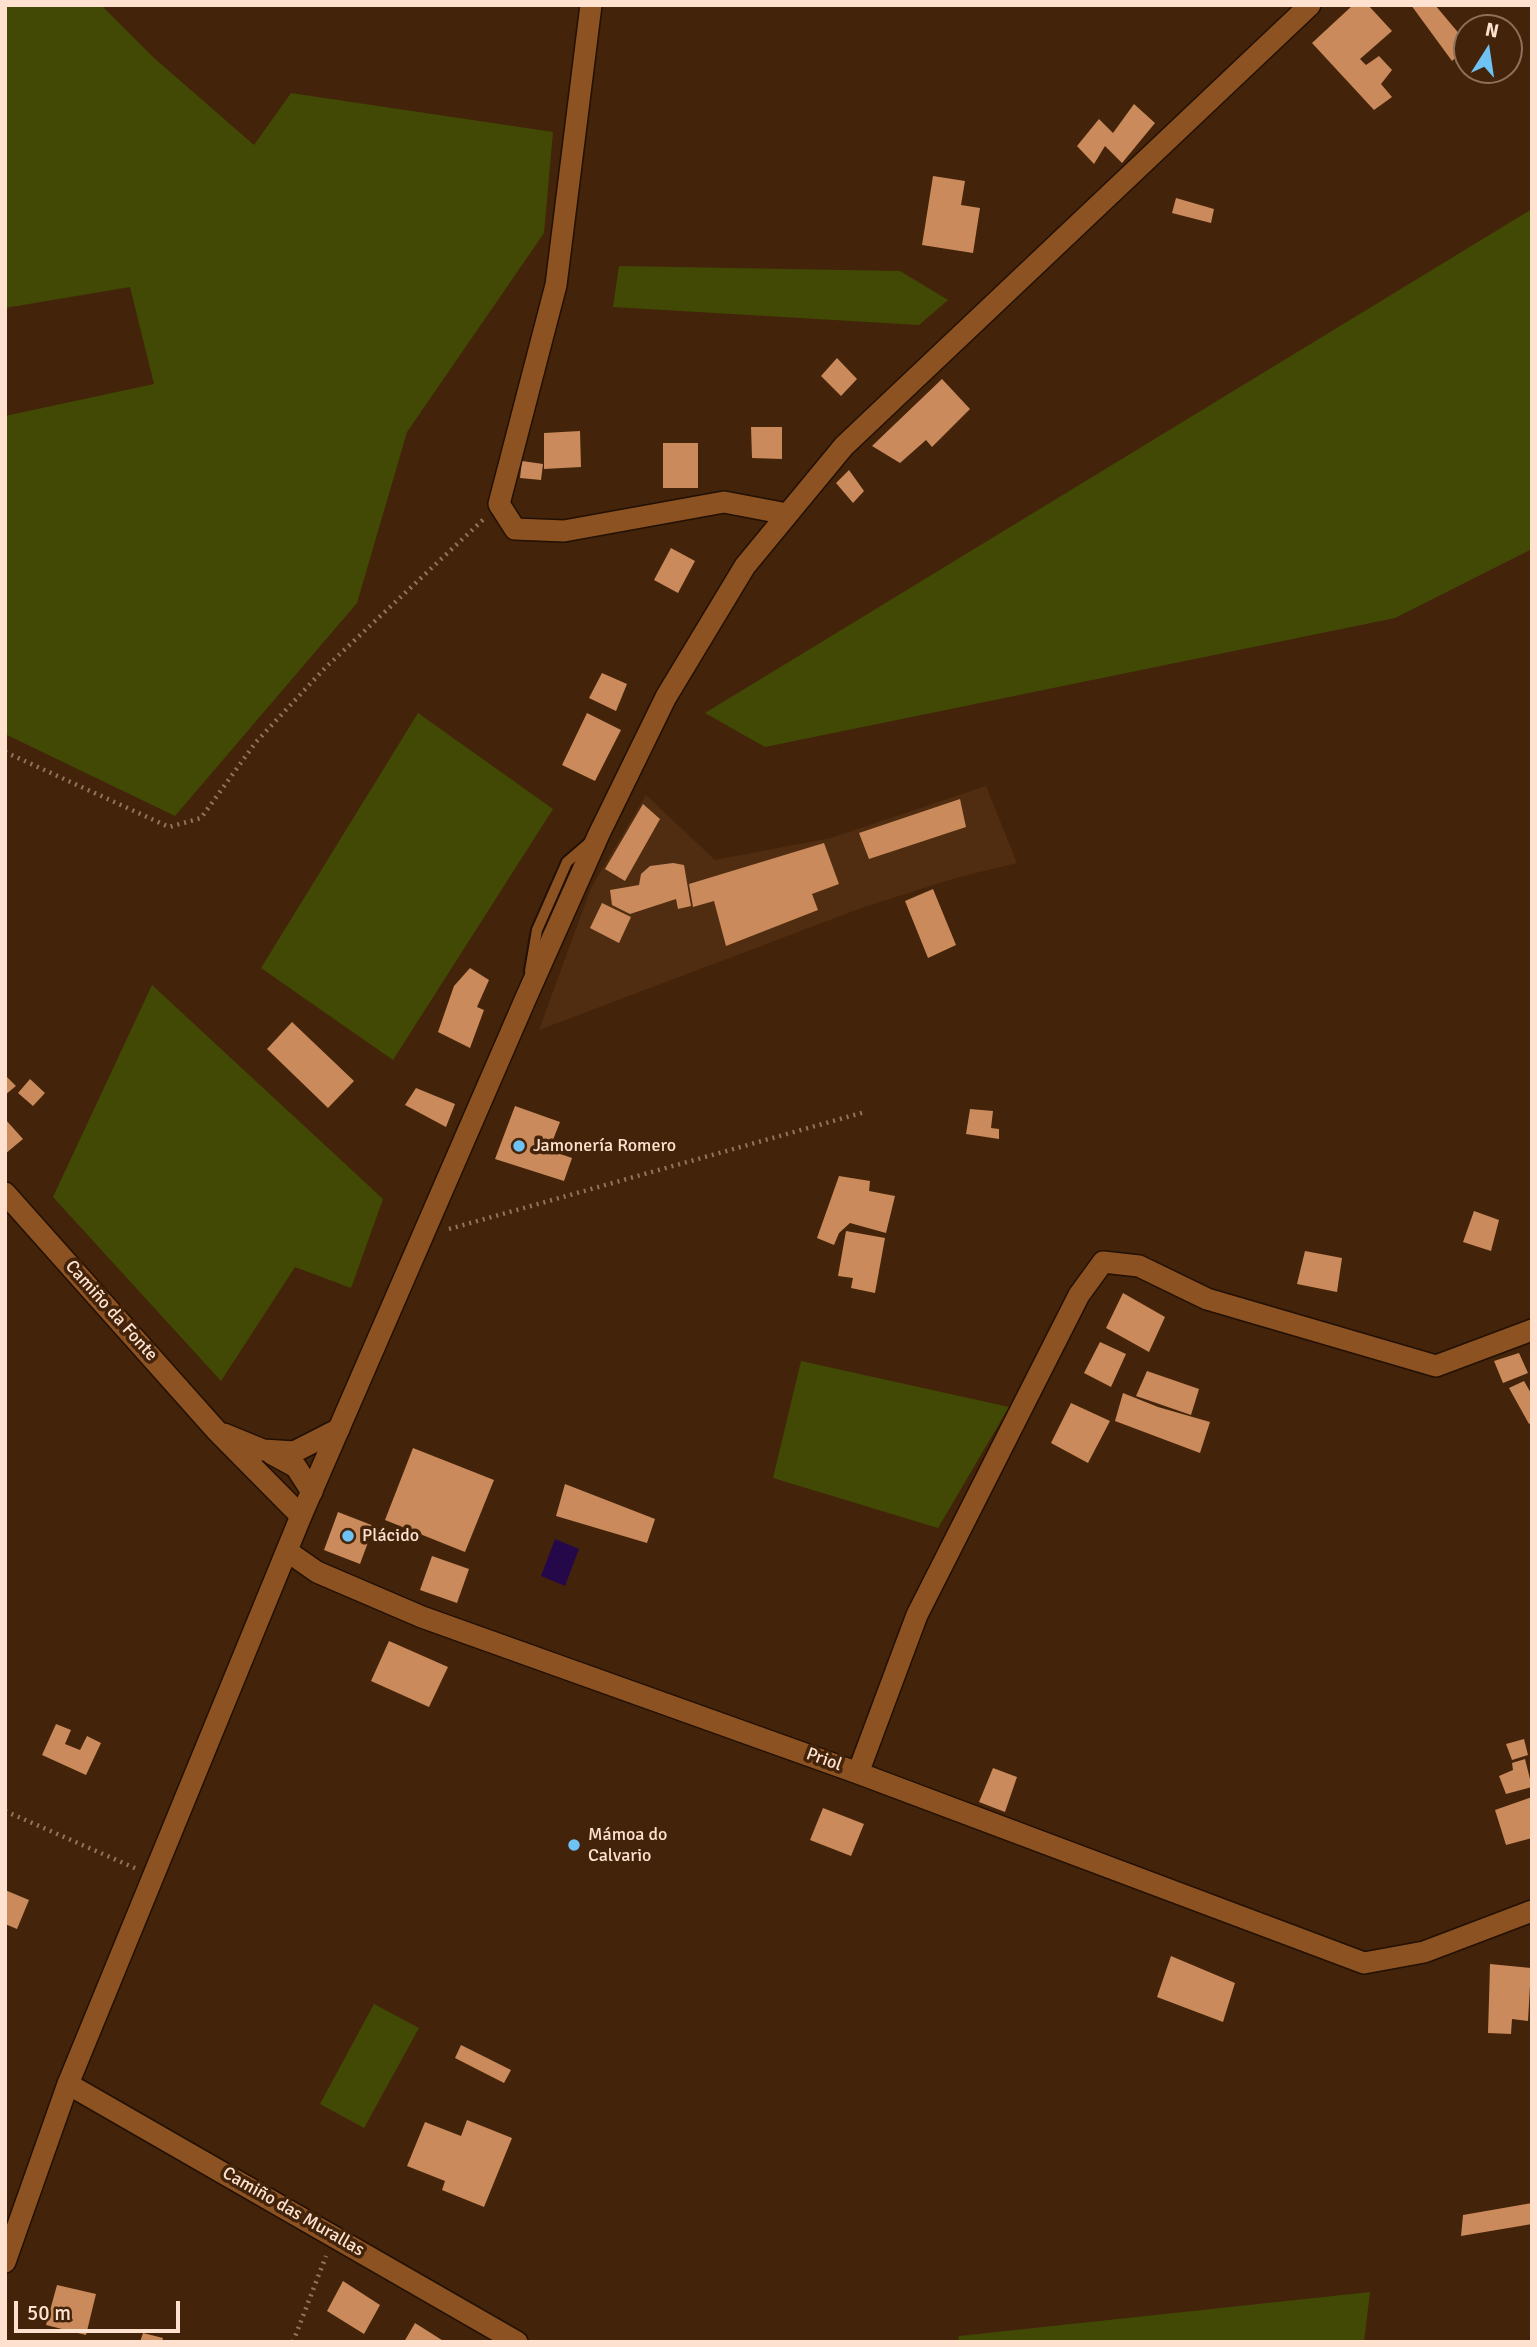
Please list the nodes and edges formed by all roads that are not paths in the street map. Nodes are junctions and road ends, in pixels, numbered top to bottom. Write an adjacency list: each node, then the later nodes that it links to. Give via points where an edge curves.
1 (591, 5): 3 (street, via 556,285 499,504 515,529 564,531 724,502)
2 (1310, 5): 3 (street, via 844,446)
3 (787, 514): 6 (street, via 745,566 666,697 599,834)
4 (5, 1193): 7 (street, Camiño da Fonte)
5 (1532, 1330): 12 (street, via 1436,1366 1207,1299 1139,1266 1104,1262 1079,1295 917,1615)
6 (339, 1429): 8 (street, via 294,1452); 9 (street)
7 (216, 1430): 8 (street); 10 (street, Camiño da Fonte)
8 (263, 1450): 9 (street, via 296,1467)
9 (312, 1492): 10 (street)
10 (301, 1516): 11 (street)
11 (287, 1551): 12 (street, Priol, via 317,1572 422,1617); 14 (street)
12 (858, 1773): 13 (street, Priol, via 1364,1963 1424,1952)
13 (1532, 1911)
14 (68, 2084): 15 (street); 16 (street, Camiño das Murallas)
15 (5, 2262)
16 (517, 2342)

